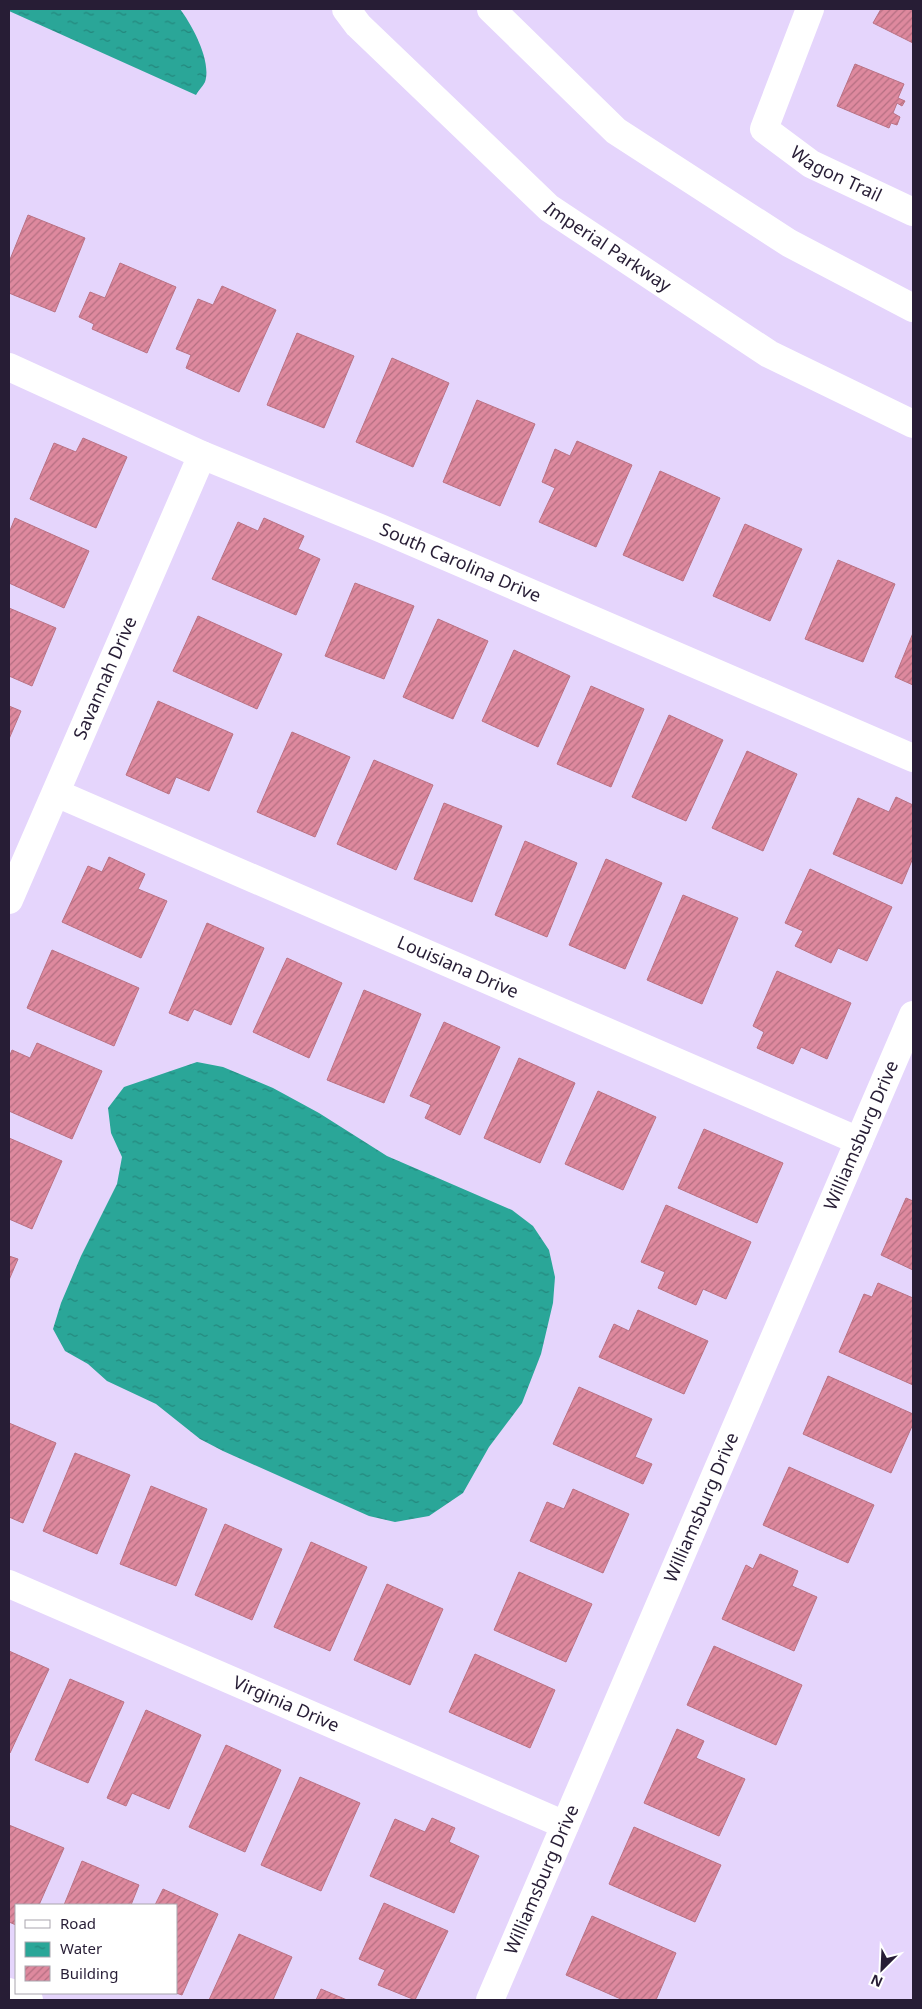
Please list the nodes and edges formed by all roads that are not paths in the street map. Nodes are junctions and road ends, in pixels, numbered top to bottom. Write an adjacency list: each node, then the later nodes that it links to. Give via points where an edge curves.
1 (346, 9): 7 (street, Imperial Parkway, via 549,208 769,354)
2 (491, 9): 5 (street, via 616,130 789,243)
3 (810, 9): 4 (street, Wagon Trail, via 764,129 812,164)
4 (913, 212)
5 (913, 308)
6 (9, 367): 8 (street, South Carolina Drive)
7 (913, 424)
8 (202, 455): 9 (street, South Carolina Drive, via 380,528); 10 (street, Savannah Drive)
9 (913, 758)
10 (56, 793): 11 (street, Savannah Drive); 13 (street, Louisiana Drive)
11 (9, 900)
12 (913, 1015): 13 (street, Williamsburg Drive)
13 (858, 1141): 15 (street, Williamsburg Drive)
14 (9, 1584): 15 (street, Virginia Drive)
15 (565, 1825): 18 (street, Williamsburg Drive)
16 (9, 1992): 17 (street)
17 (29, 2000)
18 (490, 2000)

